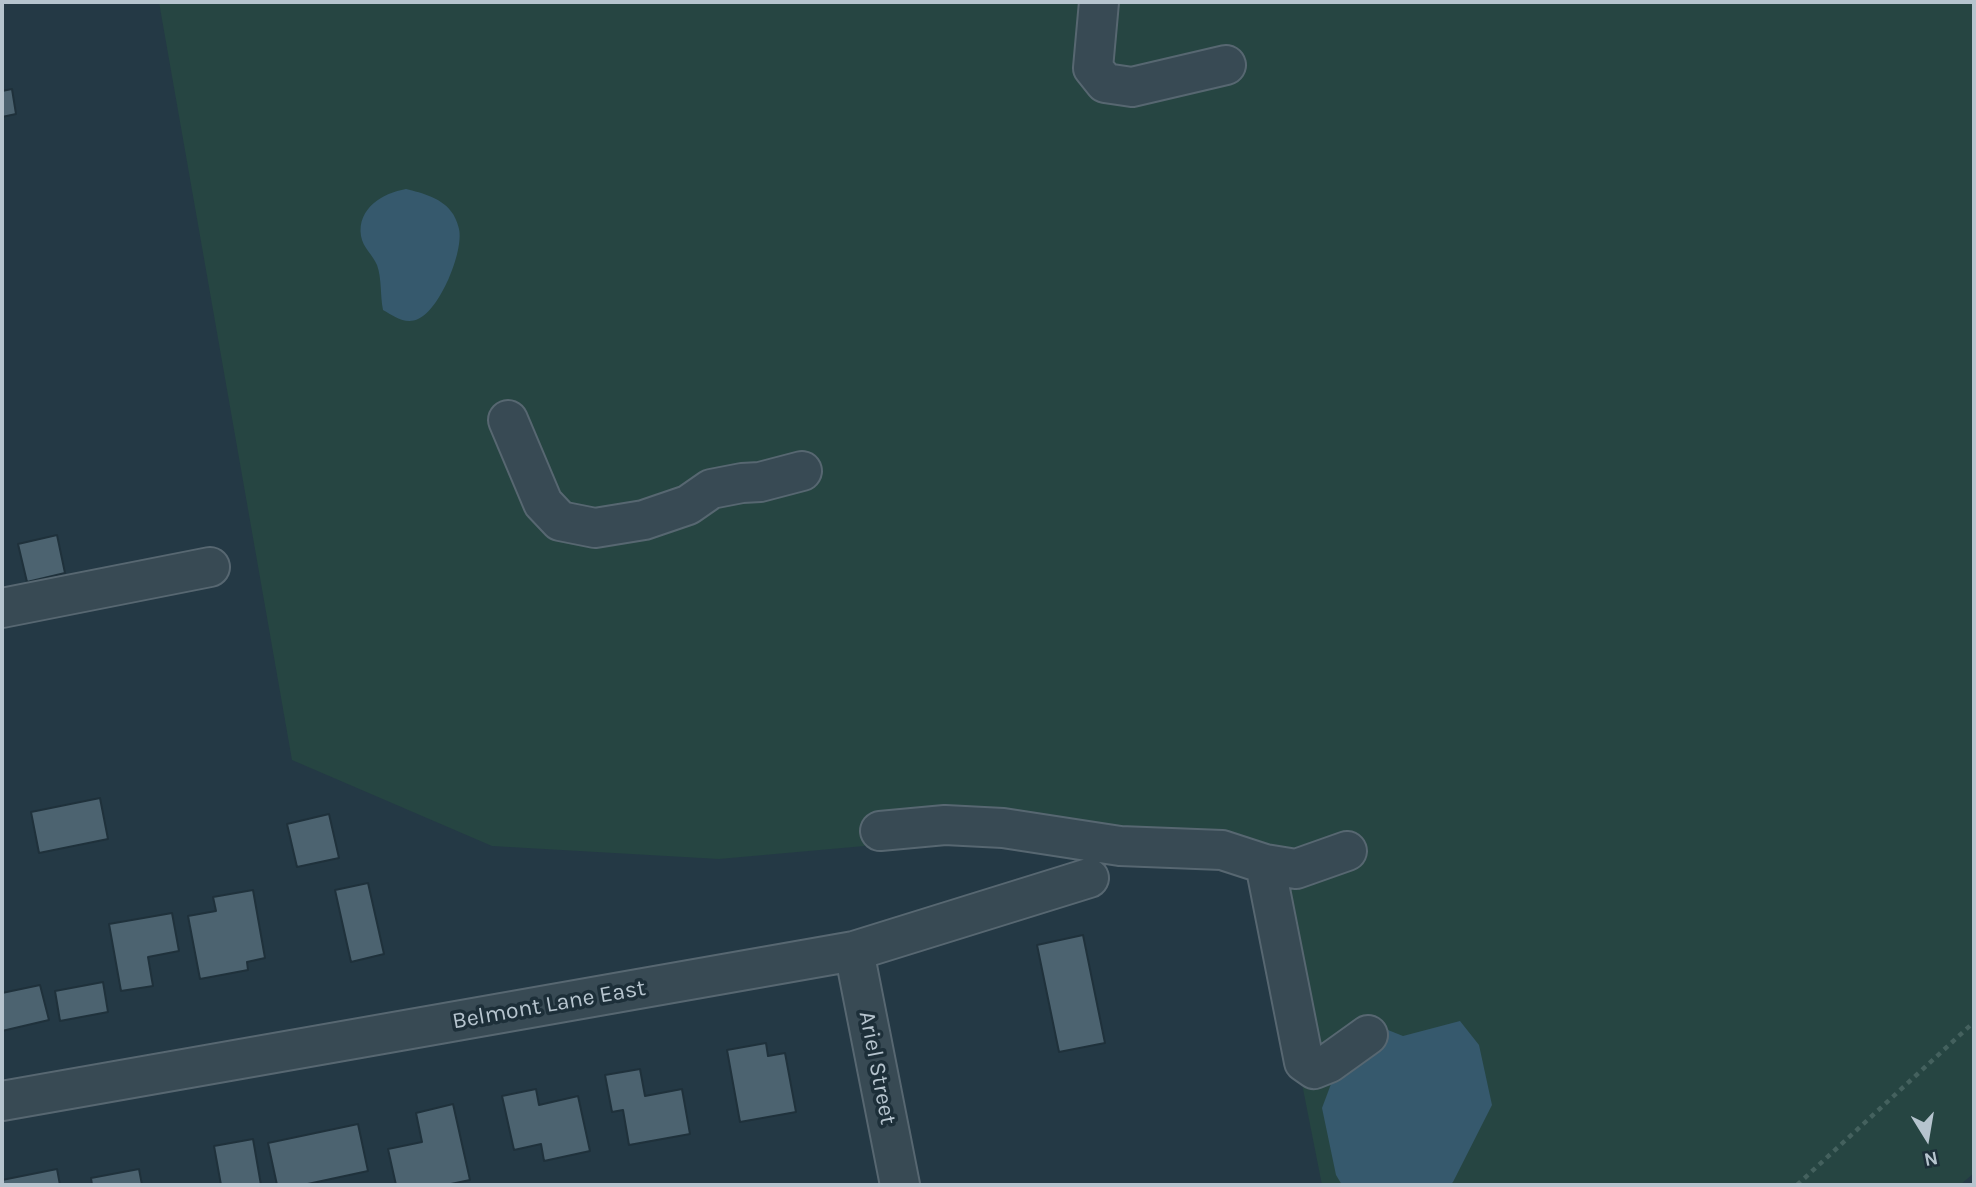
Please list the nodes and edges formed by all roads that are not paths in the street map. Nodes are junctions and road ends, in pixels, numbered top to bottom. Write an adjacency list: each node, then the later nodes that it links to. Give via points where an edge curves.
1 (1099, 2): 2 (street, via 1093,68 1105,83 1132,87)
2 (1226, 65)
3 (508, 420): 4 (street, via 543,503 560,521 595,527 644,520 688,505 711,489)
4 (802, 471)
5 (210, 567): 6 (street)
6 (2, 608)
7 (880, 831): 9 (street, via 945,825 1003,828 1120,846 1222,850)
8 (1347, 851): 9 (street, via 1296,869)
9 (1265, 864): 12 (street, via 1304,1062 1314,1069 1329,1063)
10 (1089, 877): 11 (street, Belmont Lane East)
11 (854, 951): 13 (street, Belmont Lane East); 14 (street, Ariel Street)
12 (1368, 1035)
13 (2, 1101)
14 (900, 1185)

